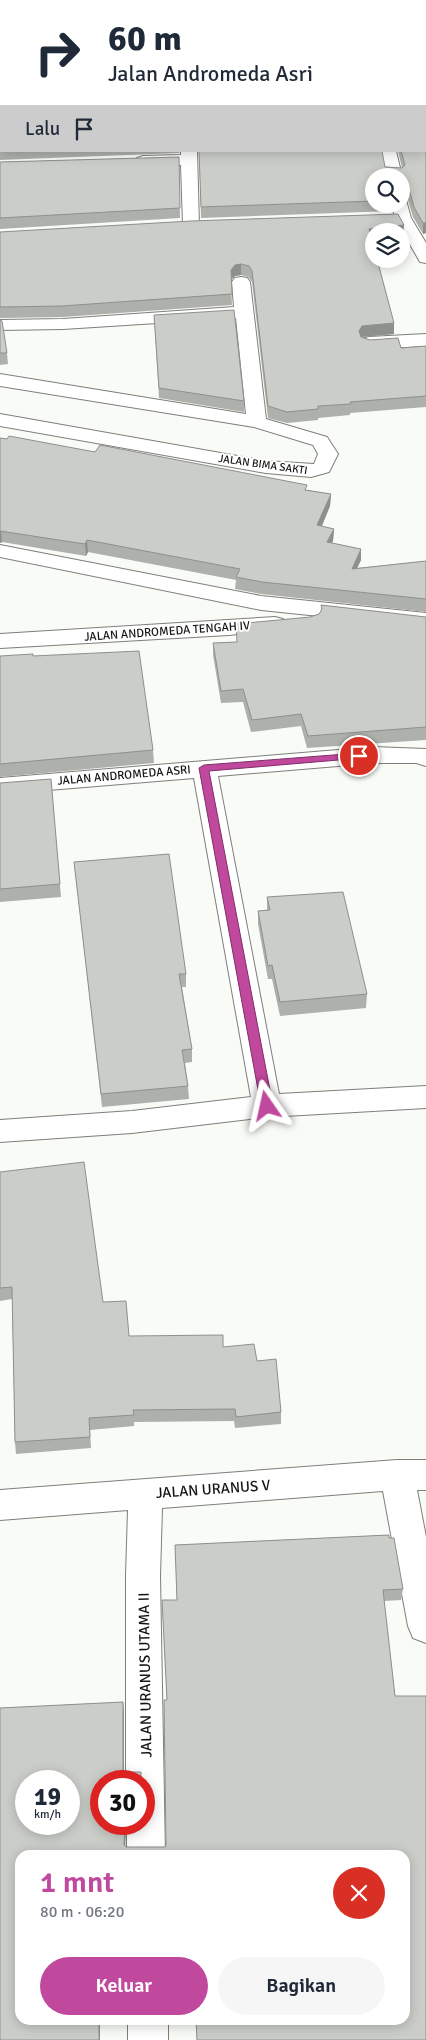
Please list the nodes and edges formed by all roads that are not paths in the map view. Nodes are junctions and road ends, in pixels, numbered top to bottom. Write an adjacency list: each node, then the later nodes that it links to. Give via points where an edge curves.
1 (388, 152): 4 (street)
2 (189, 156): 3 (street); 10 (street)
3 (129, 162)
4 (392, 168)
5 (398, 213): 7 (street)
6 (403, 213): 11 (street)
7 (384, 219)
8 (210, 225): 10 (street)
9 (172, 226): 10 (street)
10 (191, 226)
11 (426, 258)
12 (241, 282): 13 (street)
13 (244, 312): 14 (street); 19 (street)
14 (0, 325)
15 (426, 340): 16 (street)
16 (370, 343)
17 (0, 380): 19 (street, JALAN BIMA SAKTI)
18 (0, 420): 19 (street, JALAN BIMA SAKTI, via 266,467 312,472 322,468 328,454 320,442)
19 (257, 422)
20 (0, 551): 21 (street, via 261,603)
21 (363, 615): 22 (street); 23 (street, JALAN ANDROMEDA TENGAH IV, via 230,628)
22 (426, 620)
23 (0, 641)
24 (426, 758): 25 (street, JALAN ANDROMEDA ASRI, via 421,755 374,755)
25 (204, 768): 26 (street, JALAN ANDROMEDA ASRI); 28 (street)
26 (0, 786)
27 (426, 1097): 28 (street)
28 (267, 1106): 29 (street, via 132,1122)
29 (0, 1131)
30 (412, 1475): 31 (street, JALAN URANUS V); 33 (street)
31 (146, 1494): 32 (street, JALAN URANUS V); 34 (street, JALAN URANUS UTAMA II)
32 (0, 1505)
33 (426, 1626)
34 (146, 1850)
35 (148, 2025): 36 (street)
36 (148, 2040)

